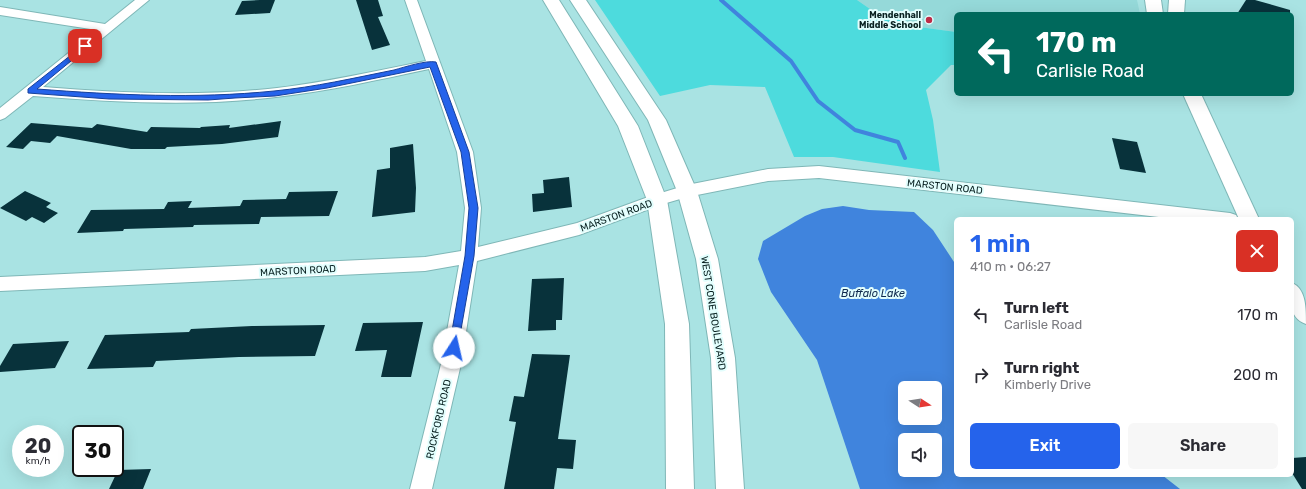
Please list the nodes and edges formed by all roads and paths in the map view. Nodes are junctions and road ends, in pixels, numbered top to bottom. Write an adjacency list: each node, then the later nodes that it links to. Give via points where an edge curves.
1 (143, 0): 10 (street)
2 (412, 0): 11 (street, ROCKFORD ROAD)
3 (551, 0): 16 (main road, via 628,126)
4 (578, 0): 15 (main road, WEST CONE BOULEVARD, via 657,120)
5 (1153, 0): 8 (street)
6 (1177, 0): 9 (street)
7 (0, 11): 10 (street)
8 (1155, 12)
9 (1176, 12)
10 (107, 28): 12 (street)
11 (433, 64): 12 (street, via 327,86 223,97 109,97); 19 (street, ROCKFORD ROAD, via 465,152 474,208)
12 (30, 91): 14 (street)
13 (1193, 96): 18 (street)
14 (0, 115)
15 (686, 191): 16 (street, MARSTON ROAD); 17 (street, MARSTON ROAD, via 768,175 820,172); 25 (main road, WEST CONE BOULEVARD, via 707,258 723,358)
16 (657, 200): 19 (street, MARSTON ROAD, via 579,229); 24 (main road, via 678,324)
17 (1213, 217)
18 (1248, 217)
19 (470, 256): 20 (street, MARSTON ROAD, via 426,264); 23 (street, ROCKFORD ROAD, via 451,364)
20 (0, 284)
21 (1294, 295): 22 (street)
22 (1306, 314)
23 (421, 489)
24 (680, 489)
25 (730, 489)

